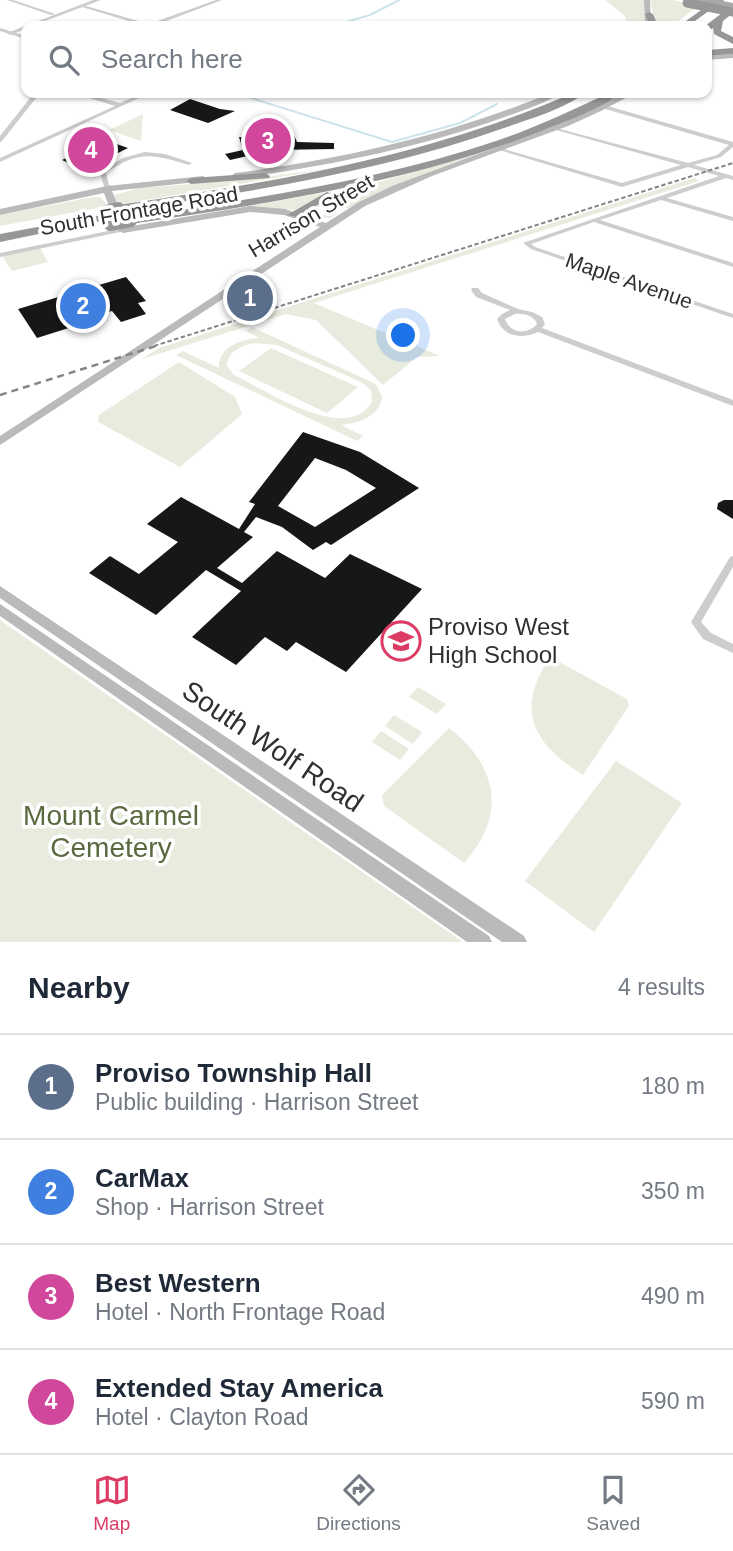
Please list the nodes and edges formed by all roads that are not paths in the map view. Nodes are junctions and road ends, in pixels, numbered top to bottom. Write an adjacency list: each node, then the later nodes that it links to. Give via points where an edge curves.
1 (9, 0): 11 (street)
2 (98, 0): 9 (street)
3 (220, 0): 16 (street)
4 (647, 0): 12 (main road)
5 (720, 0): 20 (highway)
6 (730, 0): 21 (highway)
7 (688, 1): 8 (main road, bridge); 10 (highway, bridge)
8 (707, 1): 10 (main road, bridge); 19 (highway)
9 (84, 7): 14 (street); 15 (street)
10 (733, 10): 13 (highway)
11 (53, 14)
12 (649, 14): 17 (main road); 18 (highway)
13 (719, 19): 22 (highway); 28 (highway, via 717,32)
14 (44, 21)
15 (132, 21)
16 (163, 21)
17 (648, 21)
18 (652, 21)
19 (682, 21)
20 (690, 21)
21 (702, 21)
22 (712, 25)
23 (0, 29): 25 (street)
24 (21, 29): 25 (street)
25 (10, 33): 26 (street); 27 (street)
26 (0, 36)
27 (21, 36)
28 (733, 41)
29 (733, 54): 30 (highway)
30 (712, 55)
31 (33, 98): 42 (street)
32 (95, 98): 39 (street)
33 (135, 98): 39 (street)
34 (545, 98): 53 (main road, via 403,146 309,166)
35 (567, 98): 43 (highway)
36 (586, 98): 55 (highway, via 503,134 402,164 271,192)
37 (605, 98): 47 (highway, via 529,134)
38 (621, 98): 40 (main road, Harrison Street)
39 (119, 105): 48 (street)
40 (604, 107): 41 (main road, Harrison Street); 45 (street)
41 (558, 129): 46 (main road, Harrison Street); 50 (street)
42 (2, 133): 44 (street)
43 (467, 138): 53 (highway, via 310,170); 55 (highway, via 317,177)
44 (0, 140)
45 (733, 142): 50 (street, via 721,155)
46 (502, 150): 50 (street, via 622,185); 60 (main road, Harrison Street, via 402,184)
47 (452, 159): 55 (highway, via 306,193); 57 (highway, via 330,194)
48 (0, 160)
49 (189, 163): 55 (street, via 140,152 103,172)
50 (688, 166): 51 (street)
51 (725, 176): 52 (street); 54 (street)
52 (733, 178)
53 (191, 181): 55 (main road, via 160,184)
54 (660, 197): 58 (street); 59 (street)
55 (115, 211): 56 (main road, via 88,194); 57 (main road, South Frontage Road, via 250,209); 61 (highway); 62 (highway); 63 (highway); 64 (street, South Frontage Road)
56 (0, 212)
57 (293, 215): 60 (main road, South Frontage Road)
58 (733, 219)
59 (591, 220): 65 (street); 68 (street, Maple Avenue, via 526,244)
60 (325, 226): 71 (main road, Harrison Street)
61 (0, 231)
62 (0, 238)
63 (0, 248)
64 (0, 255)
65 (733, 265)
66 (475, 290): 67 (street)
67 (518, 311): 69 (street, via 536,316 541,324); 69 (street, via 502,317 504,327 521,334)
68 (733, 316)
69 (538, 329): 70 (street)
70 (733, 404)
71 (0, 441)
72 (733, 559): 75 (street, via 696,622 707,636)
73 (0, 592): 77 (main road, South Wolf Road)
74 (0, 609): 76 (main road, South Wolf Road)
75 (733, 649)
76 (483, 942)
77 (518, 942)

